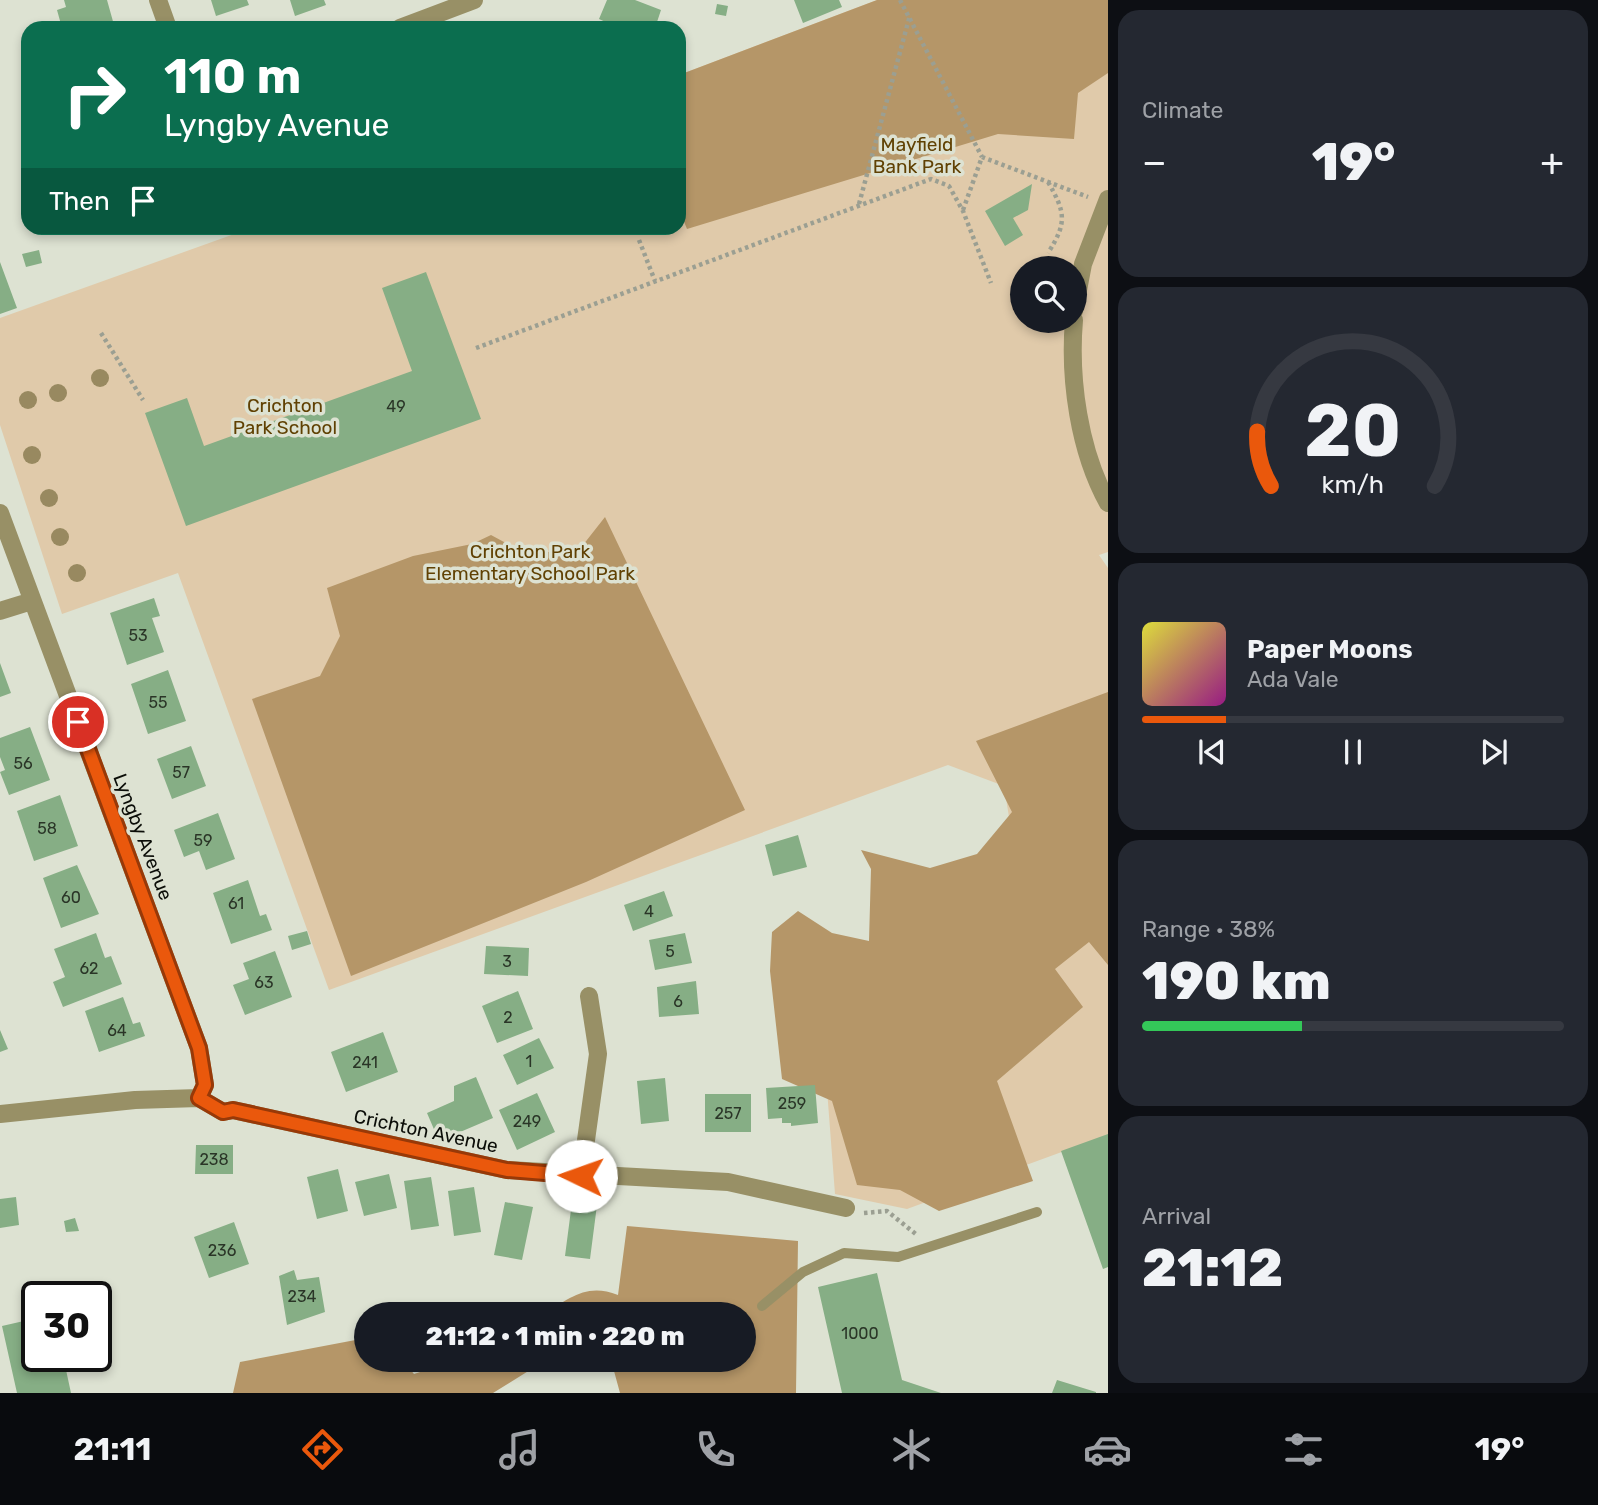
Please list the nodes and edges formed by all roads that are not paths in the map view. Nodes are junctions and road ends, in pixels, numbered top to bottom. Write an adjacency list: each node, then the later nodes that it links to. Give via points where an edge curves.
1 (158, 0): 3 (street)
2 (474, 0): 4 (street)
3 (166, 21)
4 (418, 21)
5 (1107, 201): 6 (street)
6 (1086, 256)
7 (1074, 333): 8 (street, via 1079,410)
8 (1108, 503)
9 (0, 513): 10 (street, Lyngby Avenue)
10 (32, 601): 11 (street); 13 (street, Lyngby Avenue, via 199,1048 205,1085)
11 (0, 611)
12 (589, 996): 15 (street, via 598,1054)
13 (199, 1098): 14 (street, Crichton Avenue); 15 (street, Crichton Avenue, via 223,1112 233,1110 507,1170)
14 (0, 1114)
15 (581, 1176): 16 (street, Crichton Avenue, via 728,1182)
16 (846, 1208)
17 (1037, 1212): 18 (lane, via 898,1257 844,1253 803,1272)
18 (762, 1306)

